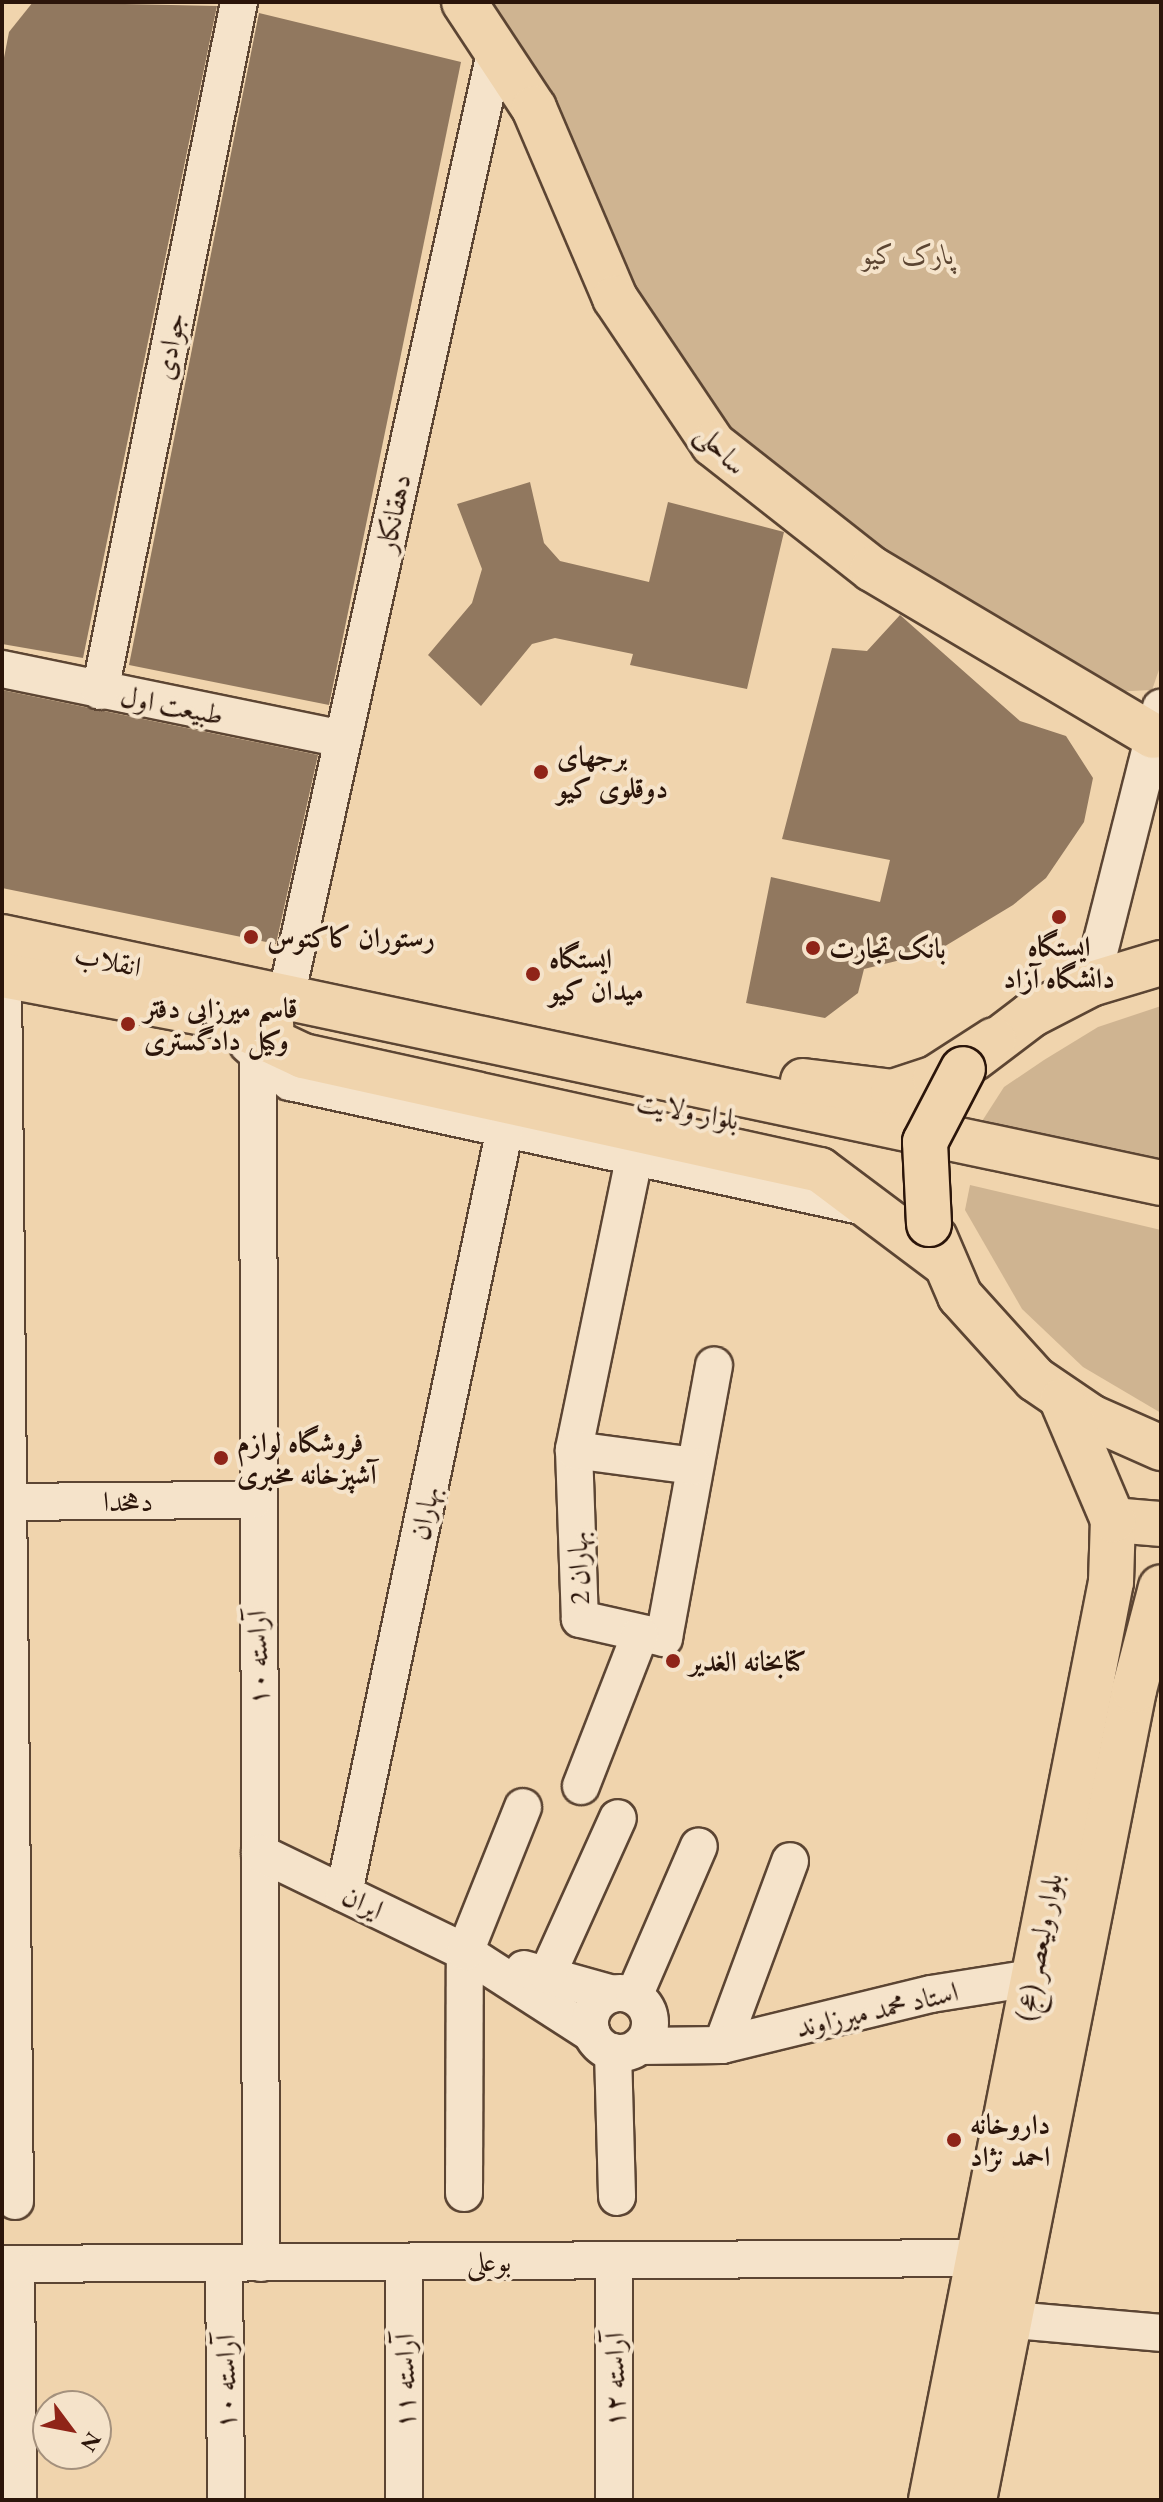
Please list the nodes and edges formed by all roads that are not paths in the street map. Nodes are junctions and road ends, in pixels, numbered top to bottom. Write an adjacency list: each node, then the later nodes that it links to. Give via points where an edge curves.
1 (239, 2): 5 (street, جوادی)
2 (464, 2): 3 (main road, ساحلی)
3 (496, 48): 6 (main road, ساحلی, via 534,108 615,298 713,444 872,569); 7 (street, دهقانکار)
4 (2, 669): 5 (street, طبیعت اول)
5 (100, 691): 7 (street, طبیعت اول)
6 (1158, 728): 11 (street)
7 (343, 739): 12 (street, دهقانکار)
8 (2, 937): 12 (main road, انقلاب)
9 (1161, 963): 11 (main road)
10 (2, 975): 13 (main road, انقلاب); 28 (street)
11 (1091, 984): 15 (main road)
12 (275, 986): 15 (main road, via 299,974 858,1091 914,1087); 18 (main road, بلوار ولایت)
13 (214, 1014): 14 (street); 19 (main road, بلوار ولایت); 20 (main road, via 303,1056 820,1170)
14 (258, 1053): 16 (street, via 290,1082); 27 (street, آراسته ۱۰)
15 (978, 1055): 21 (main road, bridge, via 925,1142)
16 (504, 1133): 17 (street); 39 (street, بهاران)
17 (634, 1159): 20 (street); 25 (street, بهاران 2)
18 (1161, 1183)
19 (1161, 1208)
20 (880, 1211): 21 (main road)
21 (937, 1244): 23 (main road, via 985,1326)
22 (714, 1366): 26 (street)
23 (1062, 1400): 24 (main road); 29 (main road, بلوار ولیعصر (عج))
24 (1161, 1448)
25 (574, 1450): 26 (street); 32 (street, بهاران 2, via 580,1619)
26 (694, 1466): 32 (street, via 664,1638)
27 (254, 1500): 28 (street, دهخدا); 37 (street, آراسته ۱۰)
28 (5, 1502): 48 (street)
29 (1113, 1520): 30 (main road); 42 (main road, بلوار ولیعصر (عج), via 1111,1582)
30 (1161, 1524)
31 (1161, 1587): 55 (main road, بلوار ولیعصر (عج), via 1134,1690)
32 (640, 1635): 33 (street)
33 (581, 1786)
34 (523, 1807): 40 (street)
35 (618, 1818): 41 (street)
36 (699, 1846): 43 (street)
37 (260, 1853): 39 (street, ایران); 53 (street, آراسته ۱۰)
38 (790, 1861): 45 (street)
39 (344, 1893): 40 (street, ایران)
40 (465, 1952): 41 (street, ایران); 44 (street, ایران); 46 (street)
41 (547, 1975): 43 (street, ایران)
42 (1032, 1978): 45 (street, استاد محمد میرزاوند, via 931,1994); 49 (main road, بلوار ولیعصر (عج))
43 (630, 1997): 44 (street, via 650,2021); 44 (street, via 596,2005); 45 (street, ایران)
44 (615, 2044): 45 (street); 47 (street)
45 (722, 2045)
46 (464, 2193)
47 (617, 2197)
48 (15, 2201)
49 (976, 2258): 50 (street, بوعلی); 61 (main road, بلوار ولیعصر (عج))
50 (614, 2260): 51 (street, بوعلی); 60 (street, ۱۲ آراسته)
51 (404, 2262): 53 (street, بوعلی); 59 (street, آراسته ۱۱)
52 (224, 2263): 53 (street, بوعلی); 54 (street, بوعلی); 58 (street, آراسته ۱۰)
53 (261, 2263)
54 (9, 2264): 57 (street)
55 (1013, 2320): 56 (street); 62 (main road, بلوار ولیعصر (عج))
56 (1161, 2333)
57 (18, 2500)
58 (226, 2500)
59 (404, 2500)
60 (614, 2500)
61 (931, 2500)
62 (974, 2500)

